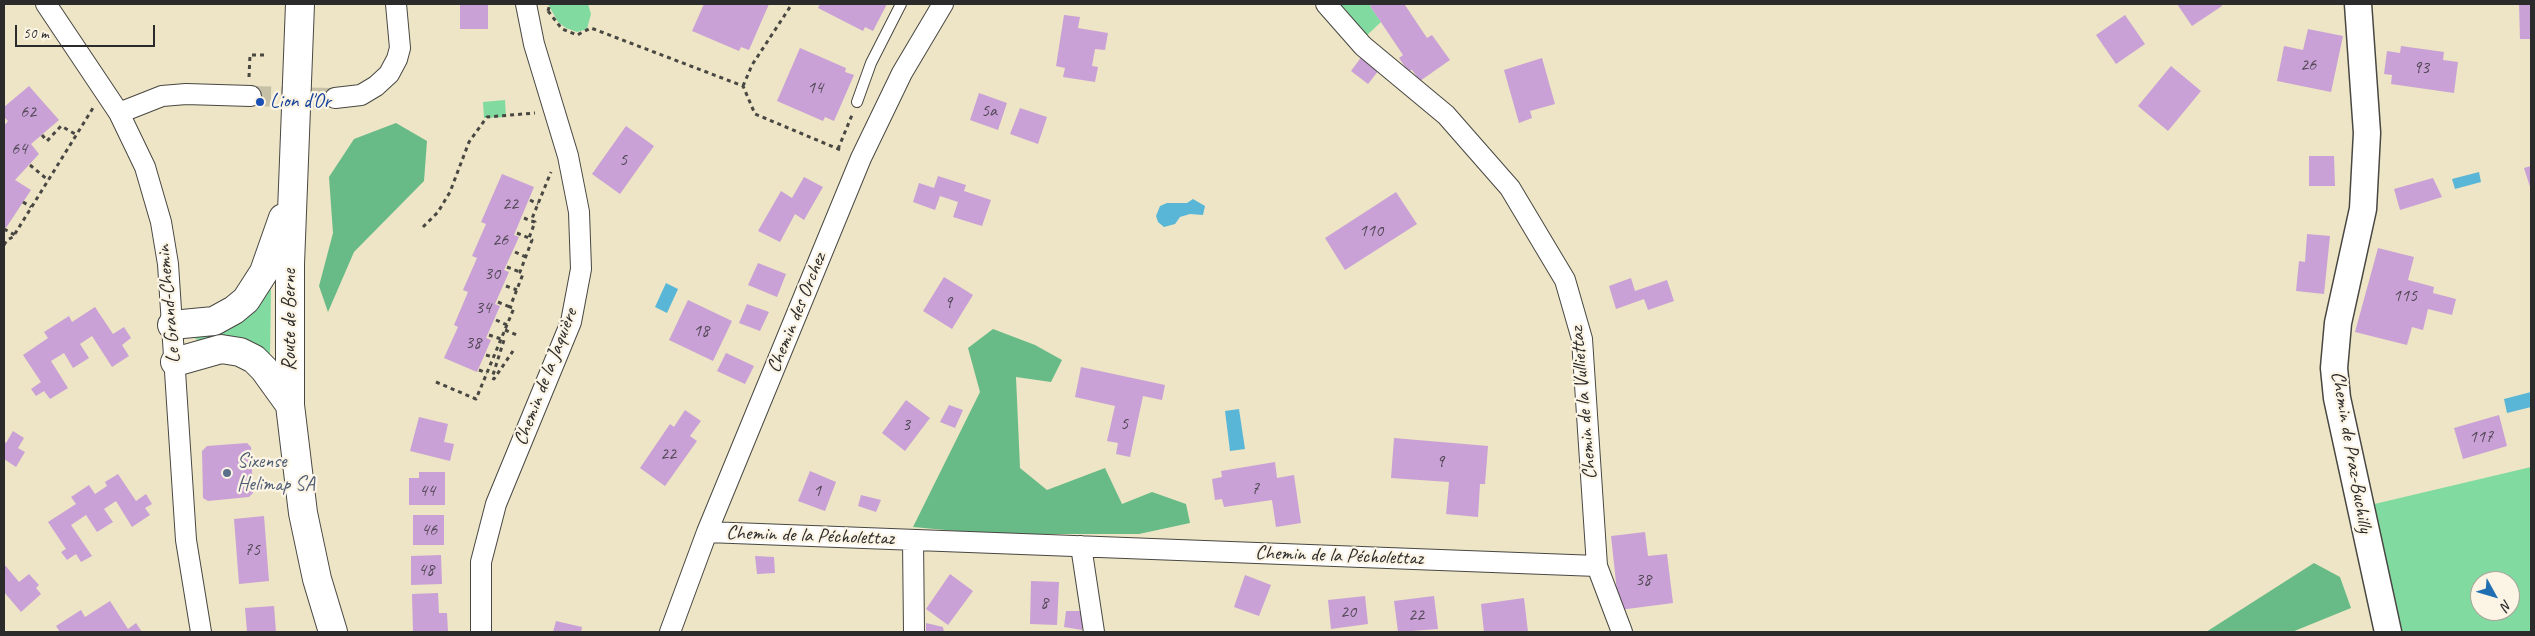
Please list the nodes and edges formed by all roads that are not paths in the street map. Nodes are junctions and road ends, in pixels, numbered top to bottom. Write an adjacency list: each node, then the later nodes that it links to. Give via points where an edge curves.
1 (46, 4): 13 (street, Le Grand-Chemin)
2 (308, 4): 9 (main road, Route de Berne)
3 (396, 4): 11 (street, via 400,48 389,74 361,95)
4 (901, 4): 12 (lane, via 871,63)
5 (943, 4): 18 (street, Chemin des Orchez, via 902,74 861,158)
6 (1326, 4): 21 (street, Chemin de la Vulliettaz, via 1363,46 1446,115 1510,188 1566,280 1582,339)
7 (2358, 4): 29 (street, Chemin de Praz-Buchilly, via 2366,133 2363,209 2338,323 2334,368 2337,398)
8 (533, 6): 24 (street, Chemin de la Jaquière, via 534,44 568,156 579,212 581,269 571,322 496,504 481,562)
9 (299, 17): 14 (main road, Route de Berne)
10 (250, 90): 13 (street, via 162,96)
11 (335, 98)
12 (857, 102)
13 (119, 113): 15 (street, Le Grand-Chemin, via 144,167 161,222 168,264)
14 (293, 188): 15 (main road, via 269,262 246,300 214,321); 17 (main road, Route de Berne)
15 (172, 325): 16 (street, Le Grand-Chemin)
16 (174, 362): 17 (main road, via 221,350 240,352 264,369); 22 (street, Le Grand-Chemin, via 186,540)
17 (290, 405): 23 (main road, Route de Berne, via 303,513 317,579)
18 (707, 532): 19 (street, Chemin de la Pécholettaz); 25 (street, Chemin des Orchez)
19 (913, 540): 20 (street, Chemin de la Pécholettaz); 26 (street, Chemin de la Pécholettaz)
20 (1081, 546): 21 (street, Chemin de la Pécholettaz); 27 (street)
21 (1597, 566): 28 (street, Chemin de la Vulliettaz)
22 (201, 632)
23 (333, 632)
24 (481, 632)
25 (670, 632)
26 (914, 632)
27 (1094, 632)
28 (1622, 632)
29 (2388, 632)

